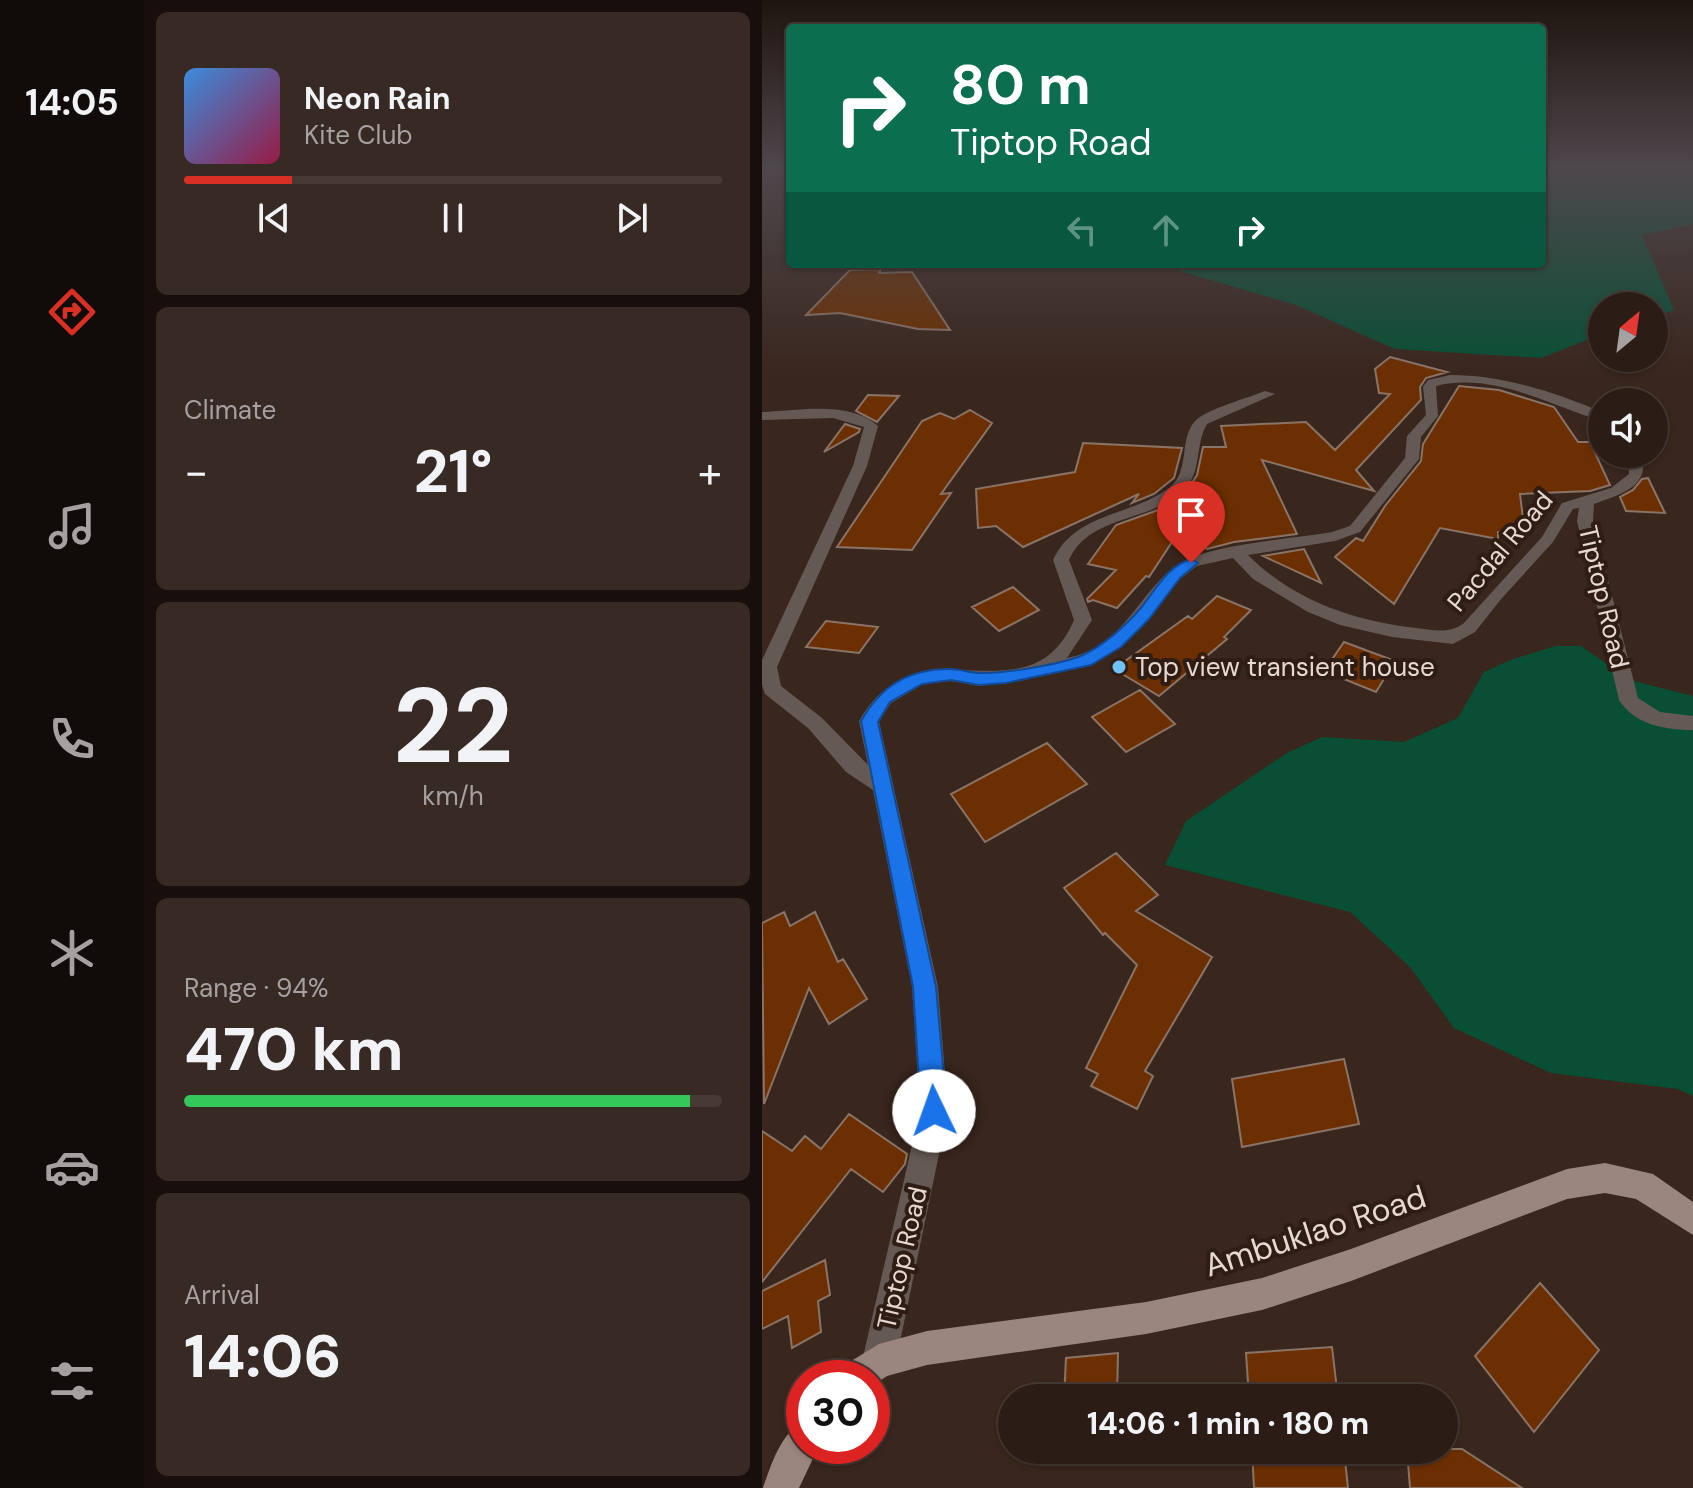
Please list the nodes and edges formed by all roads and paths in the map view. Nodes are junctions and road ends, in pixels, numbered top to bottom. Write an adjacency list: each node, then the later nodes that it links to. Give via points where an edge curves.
1 (1269, 394): 8 (street, via 1202,421 1195,430 1189,476 1177,489 1154,505 1072,539 1061,560 1083,620 1077,637)
2 (1588, 412): 6 (street, Tiptop Road, via 1517,386 1439,380 1429,387 1432,416 1414,436 1412,459 1355,529)
3 (762, 416): 7 (street, via 839,416 871,426 860,466)
4 (1637, 468): 5 (street, Tiptop Road, via 1634,481)
5 (1587, 502): 6 (street, Pacdal Road, via 1567,506 1548,539 1469,628 1453,638 1346,621 1259,575); 9 (street, Tiptop Road, via 1585,521 1629,700 1647,717)
6 (1236, 552): 8 (street, Tiptop Road, via 1191,563 1174,575 1115,643 1085,661)
7 (765, 667): 10 (street, via 772,689 815,723 853,766)
8 (1037, 671): 10 (street, Tiptop Road, via 979,679 919,678 884,698 869,721)
9 (1693, 723)
10 (885, 787): 12 (street, Tiptop Road, via 925,987 934,1111)
11 (1693, 1220): 13 (main road, Ambuklao Road, via 1642,1185 1605,1178 1567,1184 1262,1294 1146,1318 927,1348)
12 (869, 1360)
13 (890, 1361)
14 (791, 1464): 15 (main road)
15 (781, 1488)

